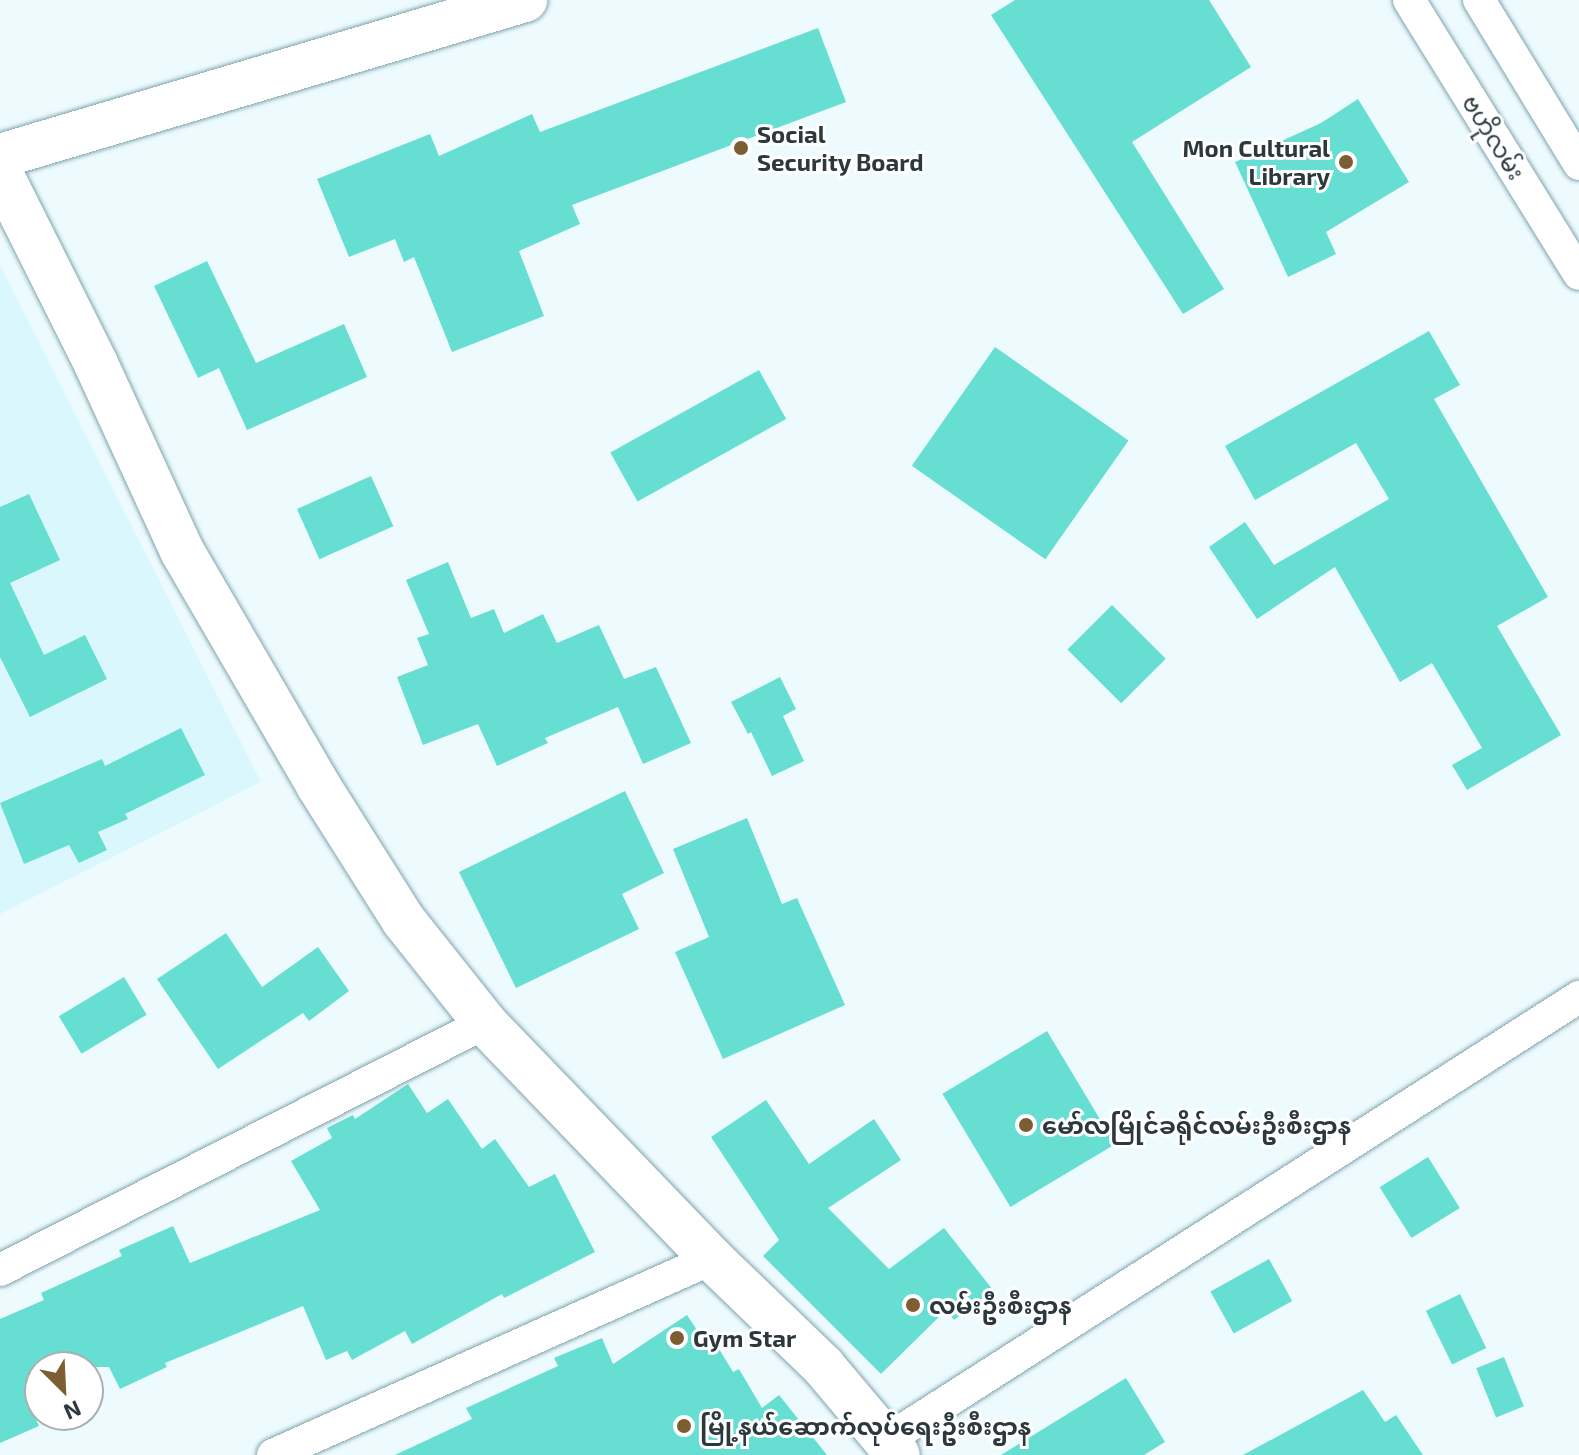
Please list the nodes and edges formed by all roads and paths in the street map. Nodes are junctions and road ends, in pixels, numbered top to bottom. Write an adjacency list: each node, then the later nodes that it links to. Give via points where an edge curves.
1 (525, 0): 4 (main road)
2 (1409, 0): 7 (street, ဗဟိုလမ်း)
3 (1479, 0): 5 (street)
4 (0, 156)
5 (1579, 164)
6 (0, 172): 9 (main road, via 182,551 404,921)
7 (1579, 274)
8 (1579, 997): 12 (street)
9 (485, 1023): 10 (main road); 11 (street)
10 (712, 1259): 12 (main road, via 823,1366); 13 (street)
11 (0, 1270)
12 (892, 1448)
13 (273, 1455)

